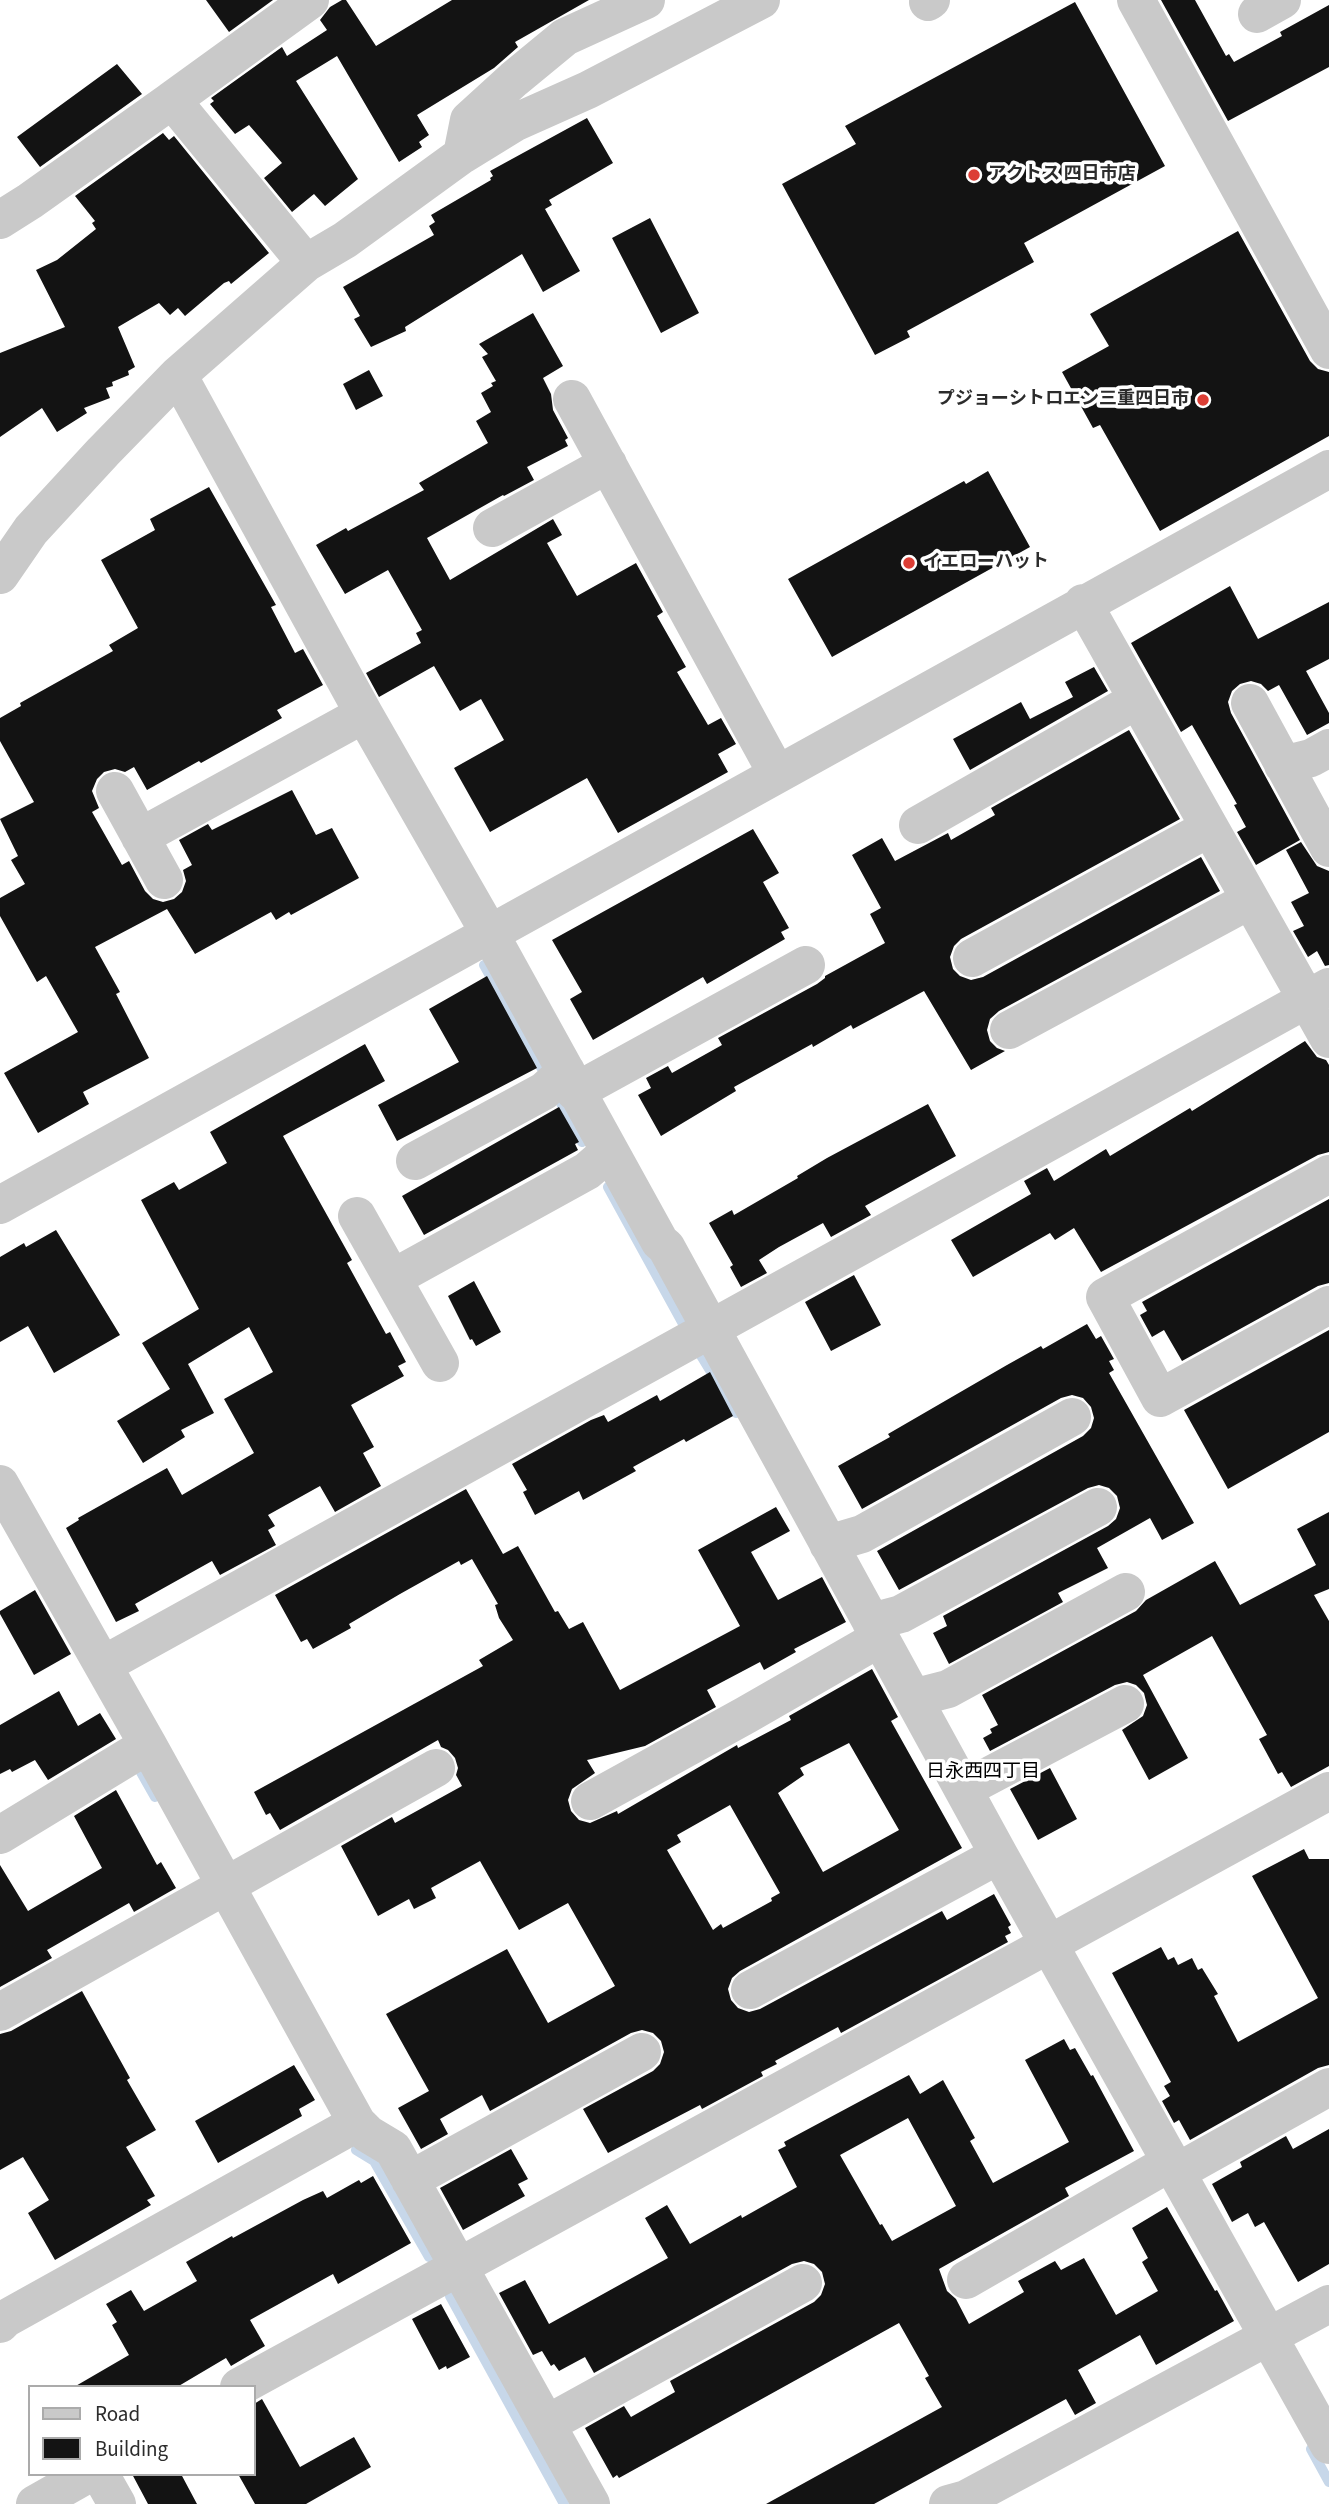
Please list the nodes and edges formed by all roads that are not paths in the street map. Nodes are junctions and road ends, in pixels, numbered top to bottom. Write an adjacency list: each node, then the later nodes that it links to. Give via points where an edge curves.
1 (310, 0): 5 (street)
2 (646, 0): 6 (street, via 565,37 513,79 469,120)
3 (761, 0): 6 (street, via 514,123)
4 (1136, 0): 9 (street)
5 (173, 100): 7 (street); 8 (street)
6 (462, 155): 8 (street)
7 (0, 219)
8 (306, 264): 10 (street)
9 (1329, 350)
10 (178, 375): 15 (street, via 31,530); 19 (street)
11 (572, 399): 12 (street)
12 (608, 464): 14 (street); 22 (street)
13 (1329, 469): 16 (street)
14 (492, 528)
15 (0, 575)
16 (1083, 603): 17 (street); 22 (street)
17 (1137, 700): 24 (street); 25 (street)
18 (1250, 703): 21 (street)
19 (364, 714): 26 (street); 30 (street)
20 (1329, 748): 21 (street)
21 (1283, 765): 27 (street)
22 (777, 774): 30 (street)
23 (115, 791): 26 (street)
24 (918, 825)
25 (1209, 828): 29 (street); 31 (street)
26 (139, 837): 28 (street)
27 (1329, 848)
28 (164, 880)
29 (1250, 900): 33 (street); 34 (street)
30 (490, 934): 36 (street); 40 (street)
31 (972, 958)
32 (806, 965): 36 (street)
33 (1318, 994): 35 (street); 44 (street)
34 (1009, 1030)
35 (1329, 1039)
36 (571, 1082): 37 (street); 38 (street, via 544,1091)
37 (609, 1152): 42 (street, via 587,1171); 44 (street)
38 (415, 1161)
39 (1329, 1174): 43 (street, via 1105,1297 1160,1398)
40 (0, 1205)
41 (357, 1216): 42 (street)
42 (393, 1278): 45 (street)
43 (1329, 1305)
44 (710, 1329): 49 (street); 52 (street)
45 (440, 1363)
46 (1072, 1417): 49 (street, via 862,1534)
47 (0, 1484): 52 (street)
48 (1098, 1507): 51 (street)
49 (828, 1544): 51 (street)
50 (1126, 1592): 53 (street, via 947,1689)
51 (876, 1630): 53 (street); 59 (street, via 746,1715)
52 (103, 1665): 55 (street)
53 (913, 1698): 57 (street)
54 (1125, 1703): 57 (street)
55 (148, 1745): 60 (street); 62 (street)
56 (436, 1768): 62 (street)
57 (964, 1789): 61 (street)
58 (1329, 1791): 63 (street)
59 (590, 1801)
60 (0, 1835)
61 (999, 1855): 63 (street); 64 (street)
62 (227, 1886): 65 (street); 68 (street)
63 (1049, 1944): 69 (street); 71 (street)
64 (750, 1990)
65 (0, 2012)
66 (642, 2052): 70 (street)
67 (1329, 2087): 69 (street)
68 (357, 2123): 70 (street, via 393,2149); 75 (street)
69 (1174, 2167): 72 (street); 76 (street)
70 (410, 2180): 71 (street)
71 (459, 2267): 77 (street); 78 (street)
72 (967, 2280)
73 (803, 2283): 78 (street)
74 (1329, 2304): 76 (street)
75 (2, 2317)
76 (1268, 2339): 79 (street); 85 (street, via 966,2499)
77 (243, 2385)
78 (547, 2424): 84 (street)
79 (1329, 2445)
80 (84, 2476): 82 (street)
81 (101, 2476): 83 (street)
82 (35, 2504)
83 (117, 2504)
84 (591, 2504)
85 (948, 2504)

